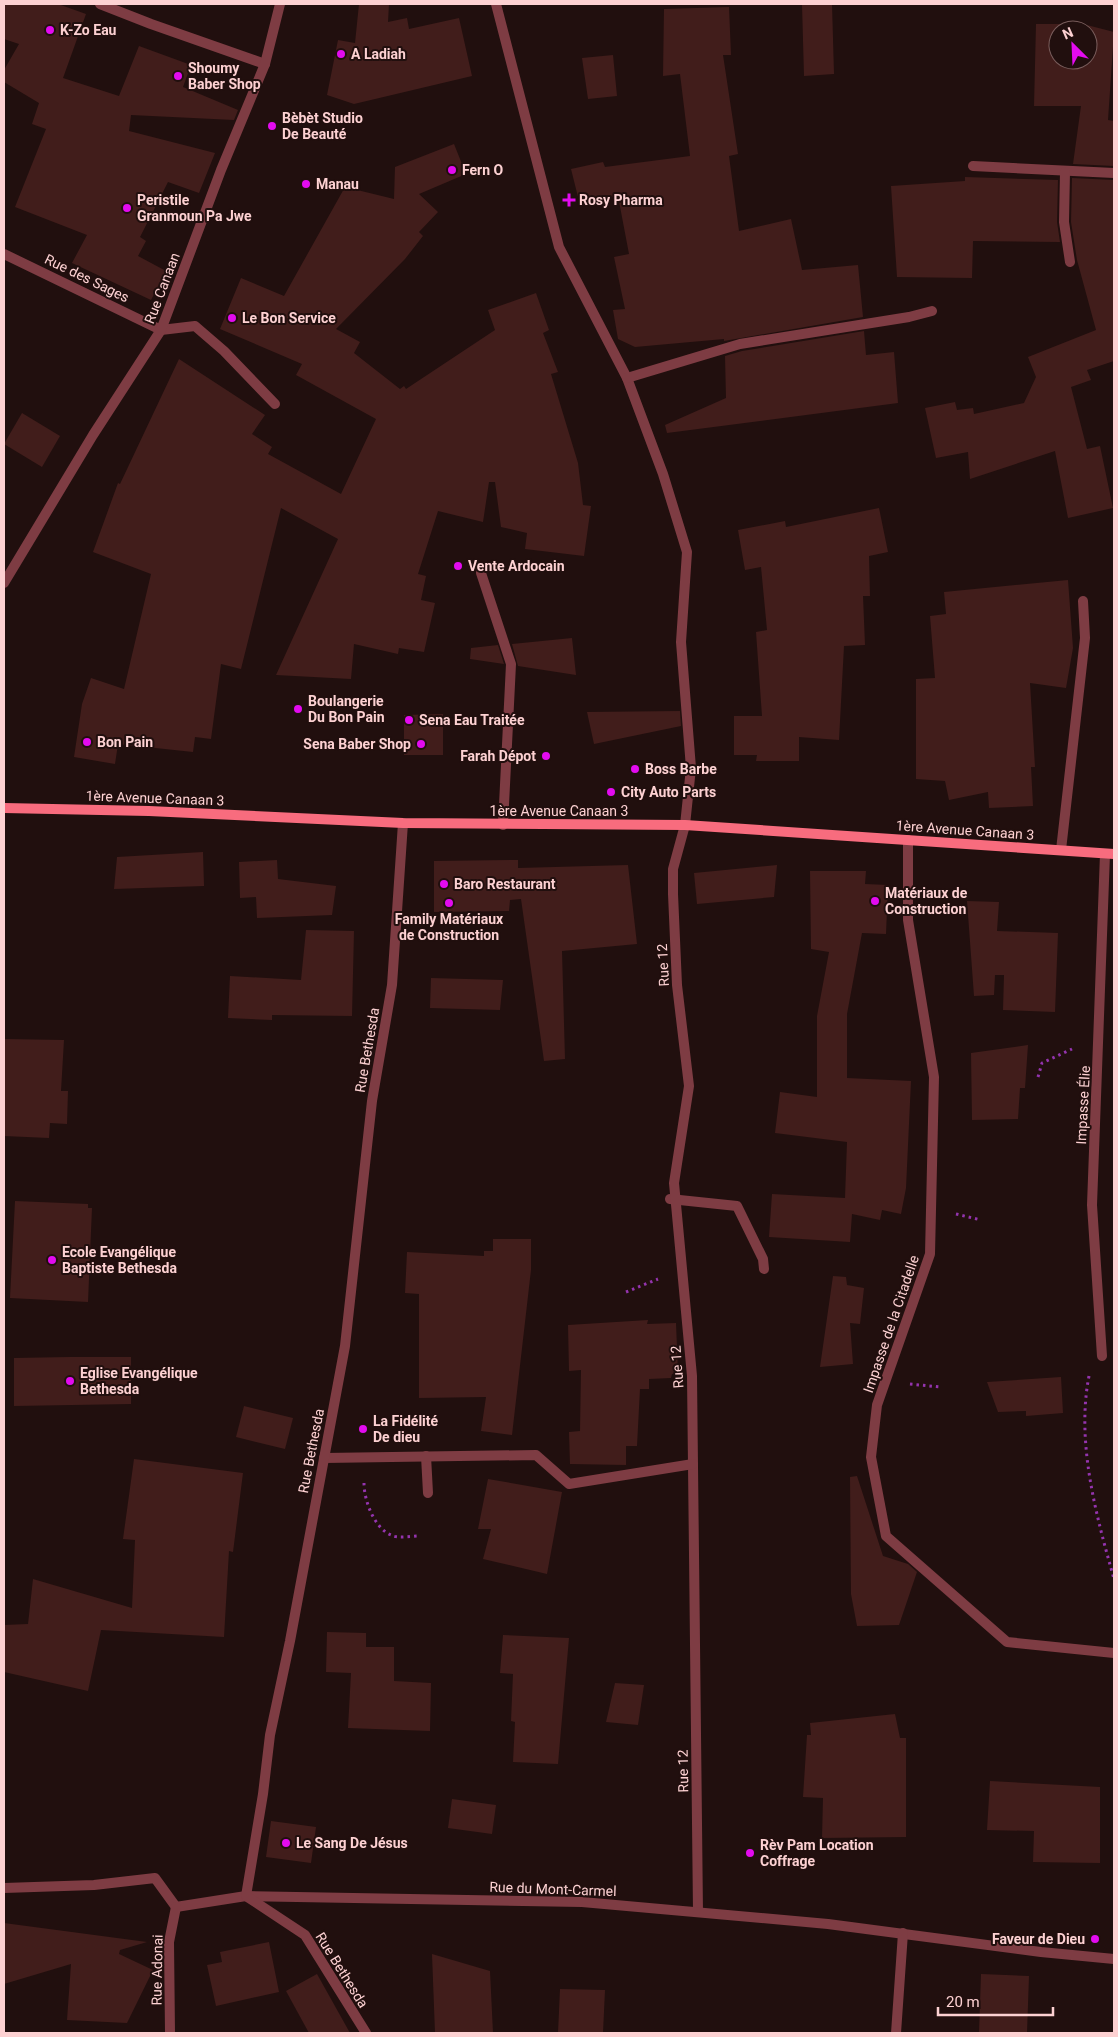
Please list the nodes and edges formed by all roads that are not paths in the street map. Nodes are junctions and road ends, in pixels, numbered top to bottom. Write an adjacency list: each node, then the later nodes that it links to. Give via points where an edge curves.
1 (100, 4): 4 (street)
2 (280, 4): 4 (street, Rue Canaan)
3 (496, 4): 12 (street, Rue 12, via 559,247)
4 (265, 64): 11 (street, Rue Canaan)
5 (973, 166): 6 (street)
6 (1065, 172): 7 (street); 9 (street, via 1064,222)
7 (1114, 173)
8 (4, 254): 11 (street, Rue des Sages)
9 (1070, 262)
10 (932, 311): 12 (street, via 740,344)
11 (161, 330): 13 (street, via 195,326); 15 (street, Rue Canaan)
12 (627, 378): 20 (street, Rue 12, via 663,474 687,552 681,642 691,768)
13 (275, 404)
14 (481, 573): 19 (street, via 511,664)
15 (4, 583)
16 (1083, 601): 22 (street, via 1085,638)
17 (4, 808): 18 (main road, 1ère Avenue Canaan 3)
18 (403, 823): 19 (main road, 1ère Avenue Canaan 3); 28 (street, Rue Bethesda, via 392,985 372,1101 345,1346)
19 (504, 825): 20 (main road, 1ère Avenue Canaan 3)
20 (685, 825): 21 (main road, 1ère Avenue Canaan 3); 24 (street, Rue 12, via 673,869 673,894 677,984 689,1086)
21 (908, 840): 22 (main road, 1ère Avenue Canaan 3); 31 (street, Impasse de la Citadelle, via 908,920 934,1077 930,1254 877,1405 872,1457 886,1536 1007,1642)
22 (1061, 850): 23 (main road, 1ère Avenue Canaan 3)
23 (1109, 854): 26 (street, Impasse Élie, via 1092,1205)
24 (672, 1199): 25 (street, via 737,1206 763,1259); 29 (street, Rue 12, via 692,1376)
25 (764, 1269)
26 (1102, 1356)
27 (426, 1456): 28 (street); 29 (street, via 536,1455 569,1484); 30 (street)
28 (324, 1458): 33 (street, Rue Bethesda, via 270,1734)
29 (693, 1464): 35 (street, Rue 12)
30 (428, 1493)
31 (1114, 1653)
32 (4, 1888): 34 (street, via 94,1885 155,1878)
33 (246, 1896): 34 (street, Rue du Mont-Carmel); 35 (street, Rue du Mont-Carmel, via 582,1902); 39 (street, Rue Bethesda, via 305,1935)
34 (176, 1907): 38 (street, Rue Adonai, via 169,1942)
35 (698, 1912): 36 (street, Rue du Mont-Carmel)
36 (903, 1933): 37 (street, Rue du Mont-Carmel); 40 (street)
37 (1114, 1959)
38 (170, 2033)
39 (366, 2033)
40 (896, 2033)

